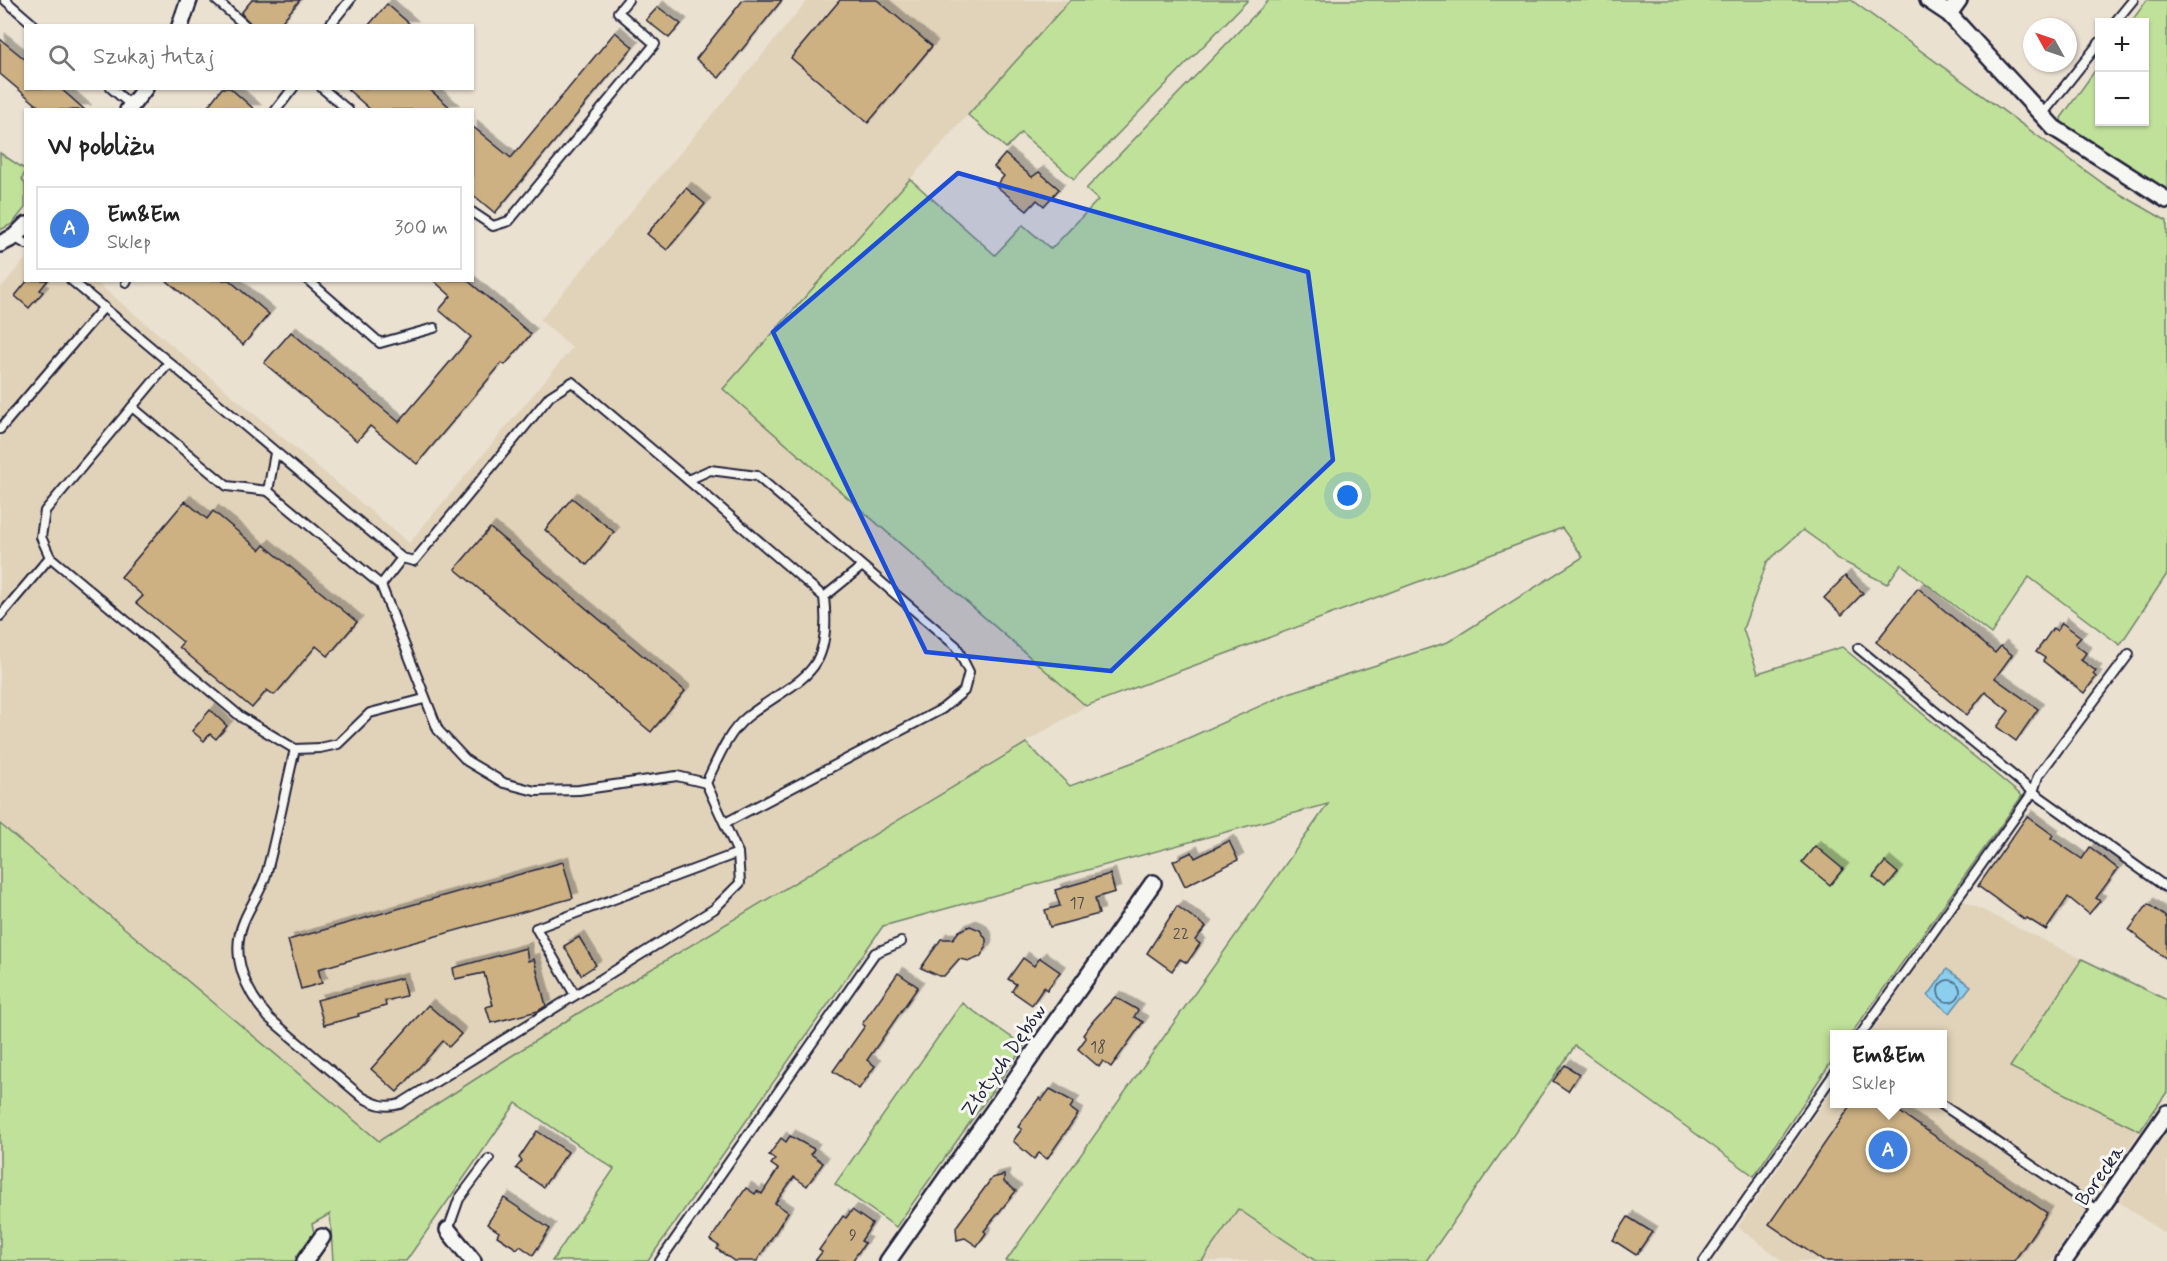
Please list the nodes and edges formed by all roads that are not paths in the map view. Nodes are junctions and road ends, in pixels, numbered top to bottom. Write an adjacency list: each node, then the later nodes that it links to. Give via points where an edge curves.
1 (5, 0): 11 (lane)
2 (189, 0): 12 (street)
3 (216, 0): 13 (lane)
4 (350, 0): 14 (lane)
5 (628, 0): 25 (lane, via 618,12 656,44 510,221 493,226)
6 (1928, 0): 9 (street)
7 (1959, 0): 9 (street)
8 (2133, 0): 10 (lane)
9 (1949, 14): 23 (street)
10 (2118, 18)
11 (33, 24)
12 (181, 24)
13 (244, 24)
14 (331, 24)
15 (2095, 48): 23 (lane)
16 (113, 90): 20 (lane)
17 (143, 90): 20 (street)
18 (291, 90): 21 (lane)
19 (324, 90): 22 (lane)
20 (130, 107)
21 (278, 108)
22 (346, 108)
23 (2041, 116): 24 (street, via 2077,144)
24 (2167, 200)
25 (474, 213)
26 (24, 228): 27 (street)
27 (13, 242)
28 (73, 282): 30 (lane)
29 (310, 282): 31 (lane, via 380,343)
30 (104, 307): 32 (lane); 34 (lane)
31 (434, 328)
32 (168, 364): 33 (lane); 35 (lane)
33 (132, 407): 37 (lane, via 227,486); 38 (lane, via 45,511 41,537)
34 (0, 429)
35 (275, 453): 37 (lane); 39 (lane)
36 (688, 480): 39 (lane, via 572,382 550,396 414,561); 40 (lane, via 710,470 756,476); 42 (lane)
37 (268, 491): 41 (lane)
38 (50, 557): 43 (lane); 47 (lane, via 241,717)
39 (402, 558): 41 (lane)
40 (861, 567): 42 (lane); 50 (lane, via 956,646 969,672 964,691 942,709)
41 (381, 585): 46 (lane)
42 (824, 597): 48 (lane, via 827,625 816,663 806,678 746,718 730,737)
43 (0, 616)
44 (1858, 648): 49 (lane)
45 (2129, 654): 49 (lane, via 2038,776)
46 (424, 699): 47 (lane, via 370,713 338,744); 48 (lane, via 438,730 467,761 504,783 535,791 579,790 677,776)
47 (295, 749): 55 (lane, via 265,879 238,940 248,989 269,1018 362,1097 388,1107 400,1104)
48 (706, 783): 50 (lane)
49 (2033, 792): 53 (lane); 56 (lane)
50 (725, 823): 51 (lane)
51 (738, 853): 55 (lane, via 740,883 723,902); 55 (lane, via 536,928)
52 (1153, 883): 67 (street, Złotych Dębów)
53 (2167, 888)
54 (901, 942): 66 (lane, via 875,952)
55 (575, 995)
56 (1865, 1030)
57 (1830, 1080): 68 (lane)
58 (1947, 1108): 61 (lane)
59 (2167, 1113): 61 (street, Borecka)
60 (489, 1159): 62 (lane, via 459,1199)
61 (2099, 1211): 69 (street, Borecka)
62 (448, 1230): 65 (street)
63 (322, 1237): 64 (street)
64 (305, 1261)
65 (473, 1261)
66 (660, 1261)
67 (888, 1261)
68 (1704, 1261)
69 (2064, 1261)

